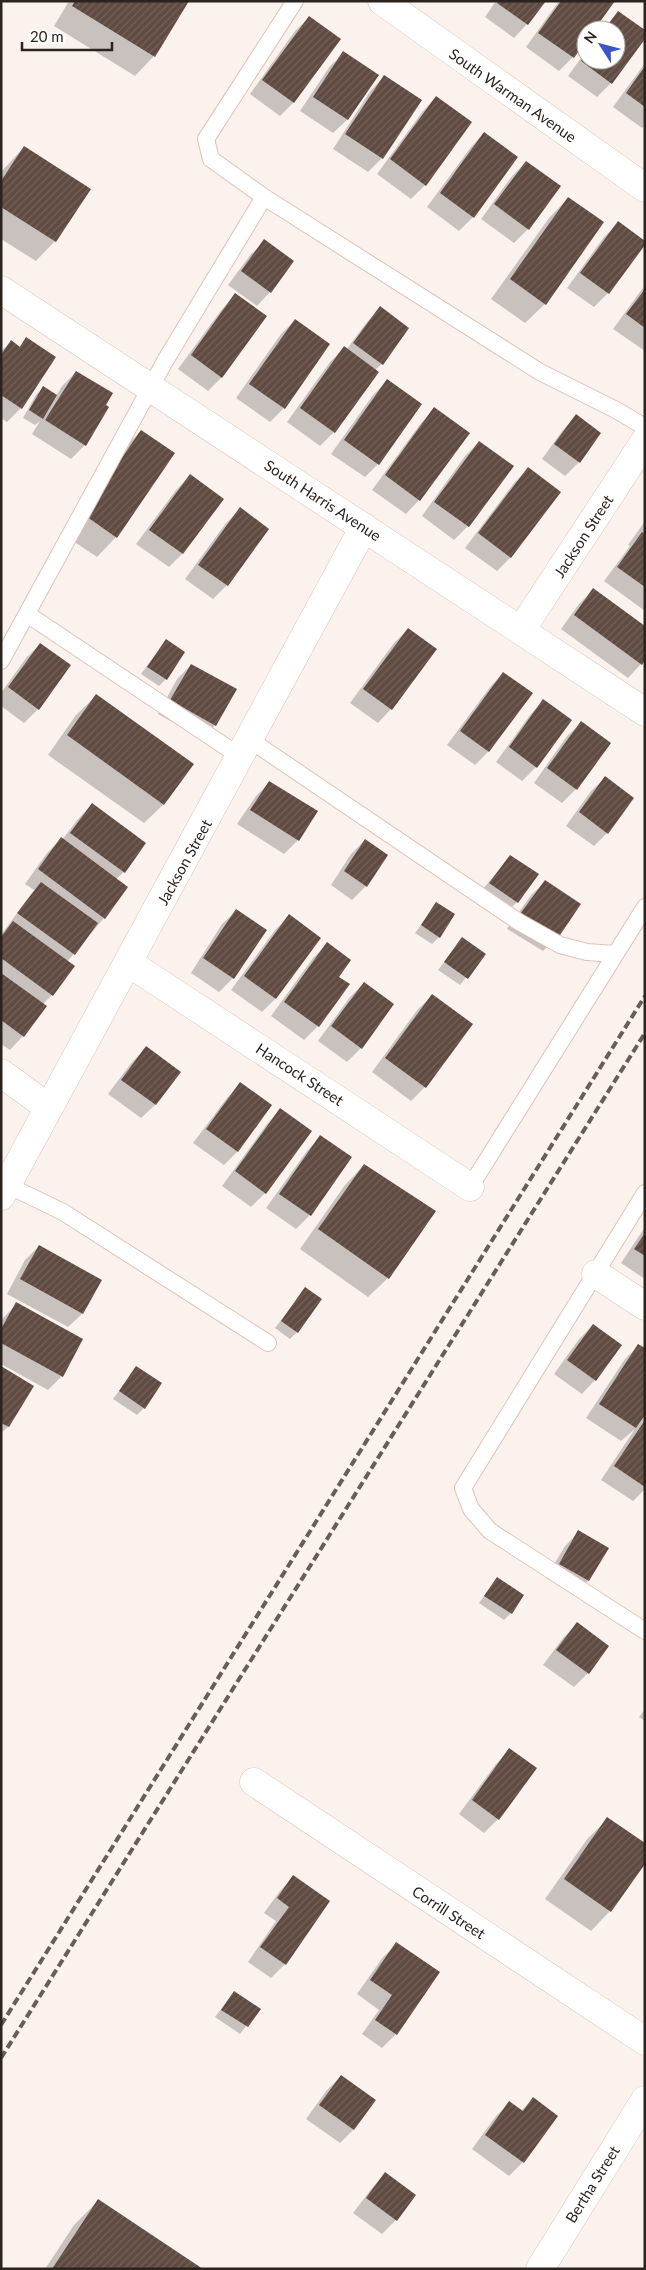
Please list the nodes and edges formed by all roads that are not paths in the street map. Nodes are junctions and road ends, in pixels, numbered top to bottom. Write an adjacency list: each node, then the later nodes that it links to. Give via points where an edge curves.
1 (296, 1): 4 (lane, via 206,139 211,159)
2 (382, 1): 3 (street, South Warman Avenue)
3 (645, 188)
4 (264, 197): 6 (lane); 7 (lane, via 540,372)
5 (1, 290): 6 (street, South Harris Avenue)
6 (151, 387): 9 (street, South Harris Avenue); 10 (lane)
7 (645, 427)
8 (645, 440): 11 (street, Jackson Street)
9 (364, 527): 11 (street, South Harris Avenue); 14 (street, Jackson Street)
10 (27, 614): 12 (lane); 14 (lane)
11 (520, 630): 13 (street, South Harris Avenue)
12 (1, 661)
13 (645, 712)
14 (245, 749): 16 (lane, via 560,945 587,952); 17 (street, Jackson Street)
15 (645, 907): 16 (lane)
16 (615, 954): 20 (lane)
17 (129, 963): 19 (street, Jackson Street); 20 (street, Hancock Street)
18 (1, 1073): 19 (street)
19 (49, 1108): 21 (street, Jackson Street)
20 (470, 1187)
21 (4, 1190): 25 (lane, via 63,1212)
22 (645, 1193): 23 (lane)
23 (596, 1274): 24 (street); 26 (lane, via 463,1488 471,1509 490,1531)
24 (645, 1306)
25 (268, 1343)
26 (645, 1632)
27 (254, 1782): 28 (street, Corrill Street)
28 (645, 2041)
29 (645, 2100): 30 (street, Bertha Street)
30 (540, 2269)

